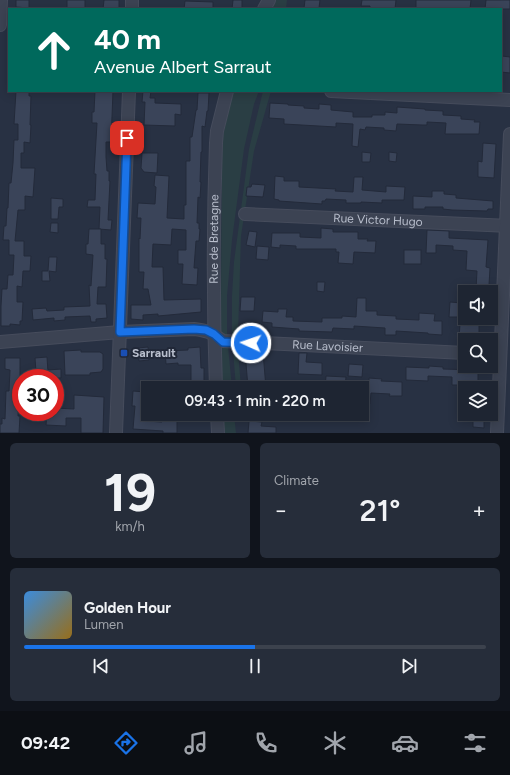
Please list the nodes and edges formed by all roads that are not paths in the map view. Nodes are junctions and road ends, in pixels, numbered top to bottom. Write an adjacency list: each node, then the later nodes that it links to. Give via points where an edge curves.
1 (1, 0): 2 (street)
2 (0, 25)
3 (129, 92): 10 (street)
4 (227, 92): 11 (street, Rue de Bretagne, via 216,131)
5 (351, 92): 6 (street)
6 (510, 100)
7 (510, 134): 9 (street)
8 (245, 214): 9 (street, Rue Victor Hugo)
9 (508, 226): 14 (street)
10 (120, 332): 11 (street, Rue Lavoisier, via 194,329); 12 (street, Rue Lavoisier); 17 (street)
11 (214, 334): 13 (street, Rue Lavoisier, via 223,342); 15 (street, Rue de Bretagne)
12 (0, 342)
13 (458, 353)
14 (500, 354): 19 (street)
15 (216, 381)
16 (217, 421): 18 (street)
17 (116, 433)
18 (218, 433)
19 (496, 433)

